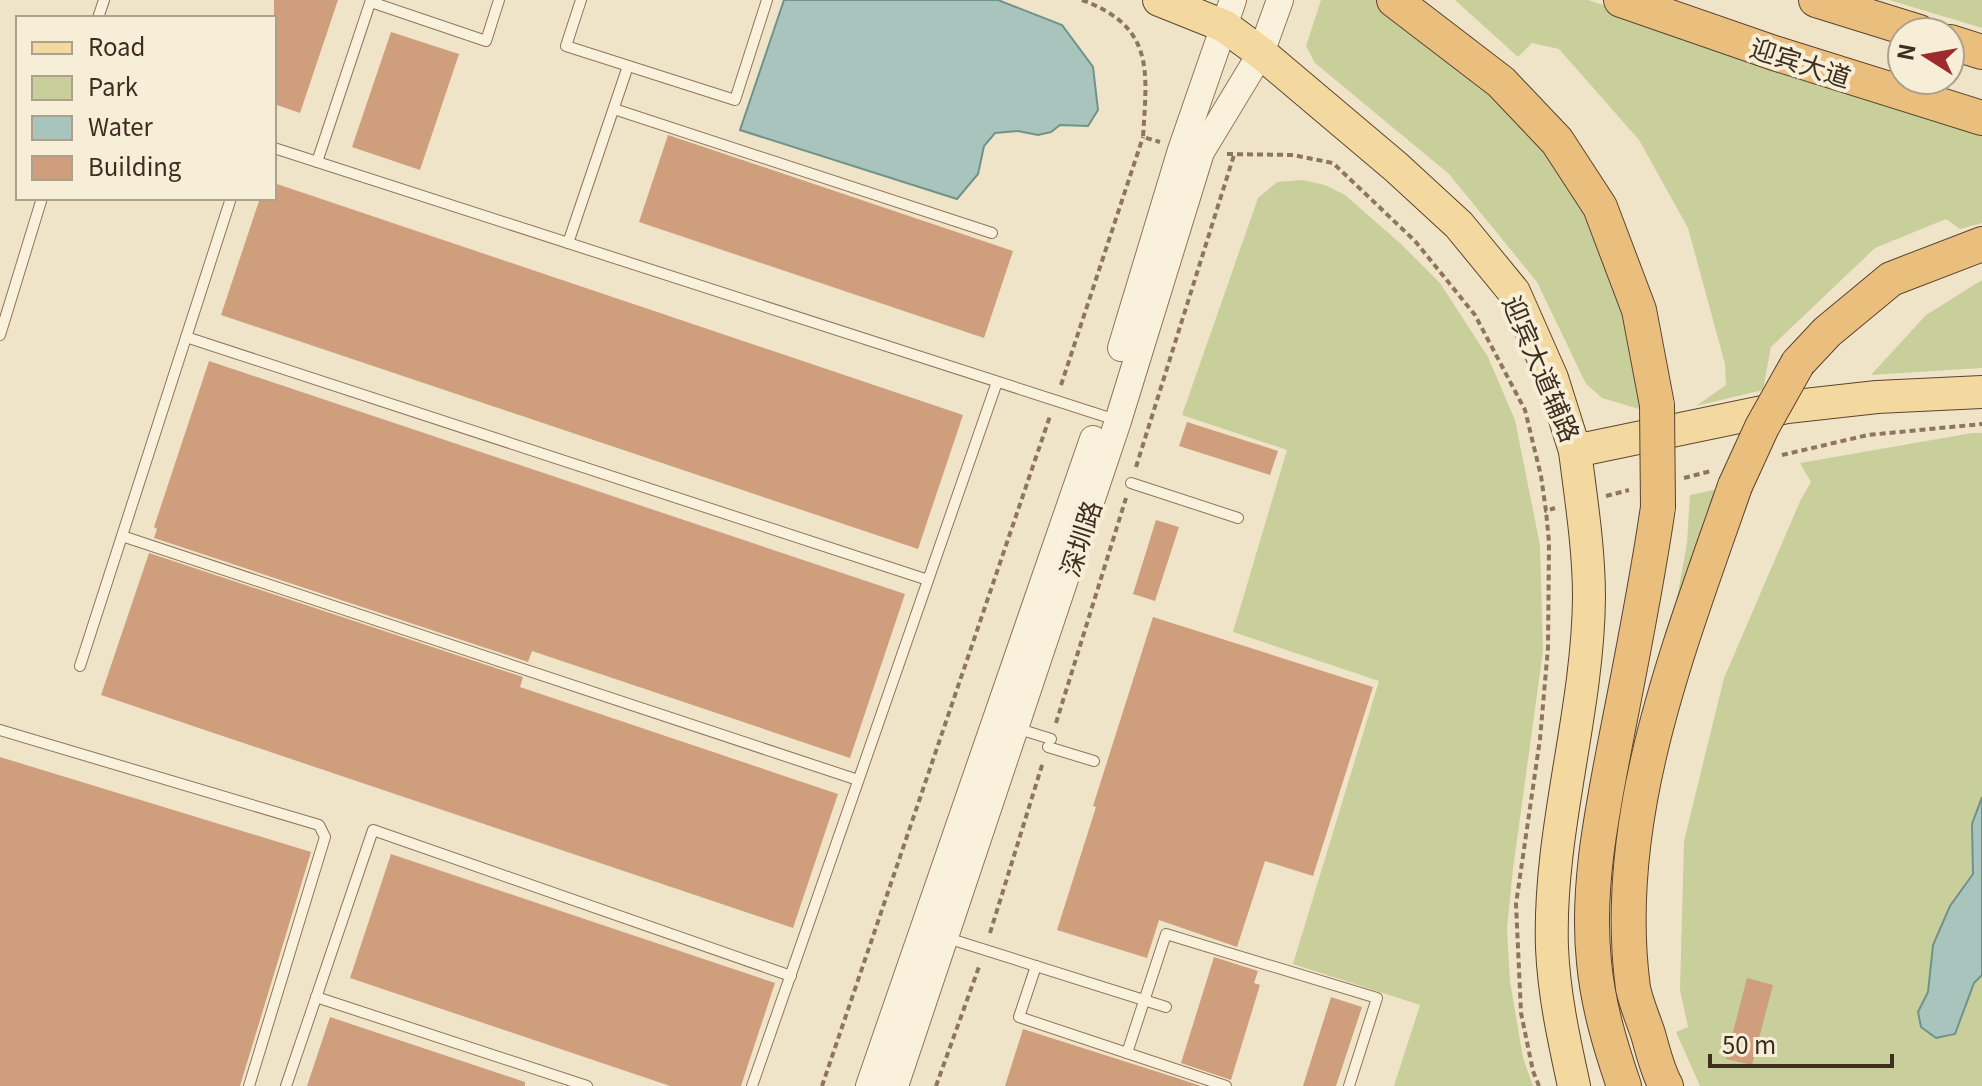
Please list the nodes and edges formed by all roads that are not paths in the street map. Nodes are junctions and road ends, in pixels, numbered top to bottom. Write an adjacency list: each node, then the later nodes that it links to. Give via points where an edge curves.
1 (499, 0): 9 (lane, via 486,41)
2 (581, 0): 13 (lane, via 566,46)
3 (767, 0): 13 (lane, via 735,100)
4 (1159, 0): 10 (main road, 迎宾大道辅路)
5 (1280, 0): 12 (street, 深圳路)
6 (1394, 0): 54 (highway, bridge, via 1501,82 1557,141 1600,207 1639,310 1657,405 1658,507 1594,877 1594,961 1604,1024)
7 (1621, 0): 15 (highway, 迎宾大道)
8 (1816, 0): 11 (highway)
9 (371, 1): 17 (lane)
10 (1228, 13): 12 (main road, 迎宾大道辅路); 27 (street, 深圳路, via 1181,150)
11 (1886, 22)
12 (1261, 53): 27 (street, 深圳路, via 1201,152); 28 (main road, 迎宾大道辅路, via 1459,225 1514,292 1552,378)
13 (628, 66): 14 (lane)
14 (614, 109): 20 (lane); 21 (lane)
15 (1982, 118)
16 (276, 149): 17 (lane)
17 (317, 162): 21 (lane)
18 (41, 200): 23 (lane)
19 (230, 200): 24 (lane)
20 (992, 233)
21 (568, 243): 25 (lane)
22 (1982, 244): 55 (highway, bridge, via 1891,279 1827,332 1798,363 1735,486 1649,754 1632,856 1628,931 1634,991)
23 (0, 335)
24 (186, 337): 31 (lane); 32 (lane)
25 (997, 382): 27 (lane); 32 (lane)
26 (1982, 392): 28 (main road, 迎宾大道辅路, via 1787,407)
27 (1110, 418): 34 (street, 深圳路)
28 (1575, 451): 53 (main road, via 1589,597 1552,945)
29 (1131, 483): 30 (lane)
30 (1238, 518)
31 (122, 536): 33 (lane); 37 (lane)
32 (928, 580): 37 (lane)
33 (80, 666)
34 (1006, 724): 36 (lane); 38 (street, 深圳路)
35 (0, 730): 45 (lane, via 319,825 325,837)
36 (1094, 761)
37 (858, 780): 40 (lane)
38 (934, 934): 39 (lane); 49 (street, 深圳路); 50 (street, 深圳路)
39 (1036, 966): 42 (lane); 44 (lane, via 1019,1017)
40 (791, 976): 41 (lane, via 373,830); 48 (lane)
41 (316, 997): 46 (lane); 47 (lane)
42 (1144, 1000): 43 (lane); 44 (lane); 52 (lane, via 1166,934 1377,998)
43 (1166, 1007)
44 (1127, 1053): 51 (lane)
45 (249, 1086)
46 (286, 1086)
47 (587, 1086)
48 (752, 1086)
49 (869, 1086)
50 (895, 1086)
51 (1226, 1086)
52 (1349, 1086)
53 (1574, 1086)
54 (1624, 1086)
55 (1666, 1086)

